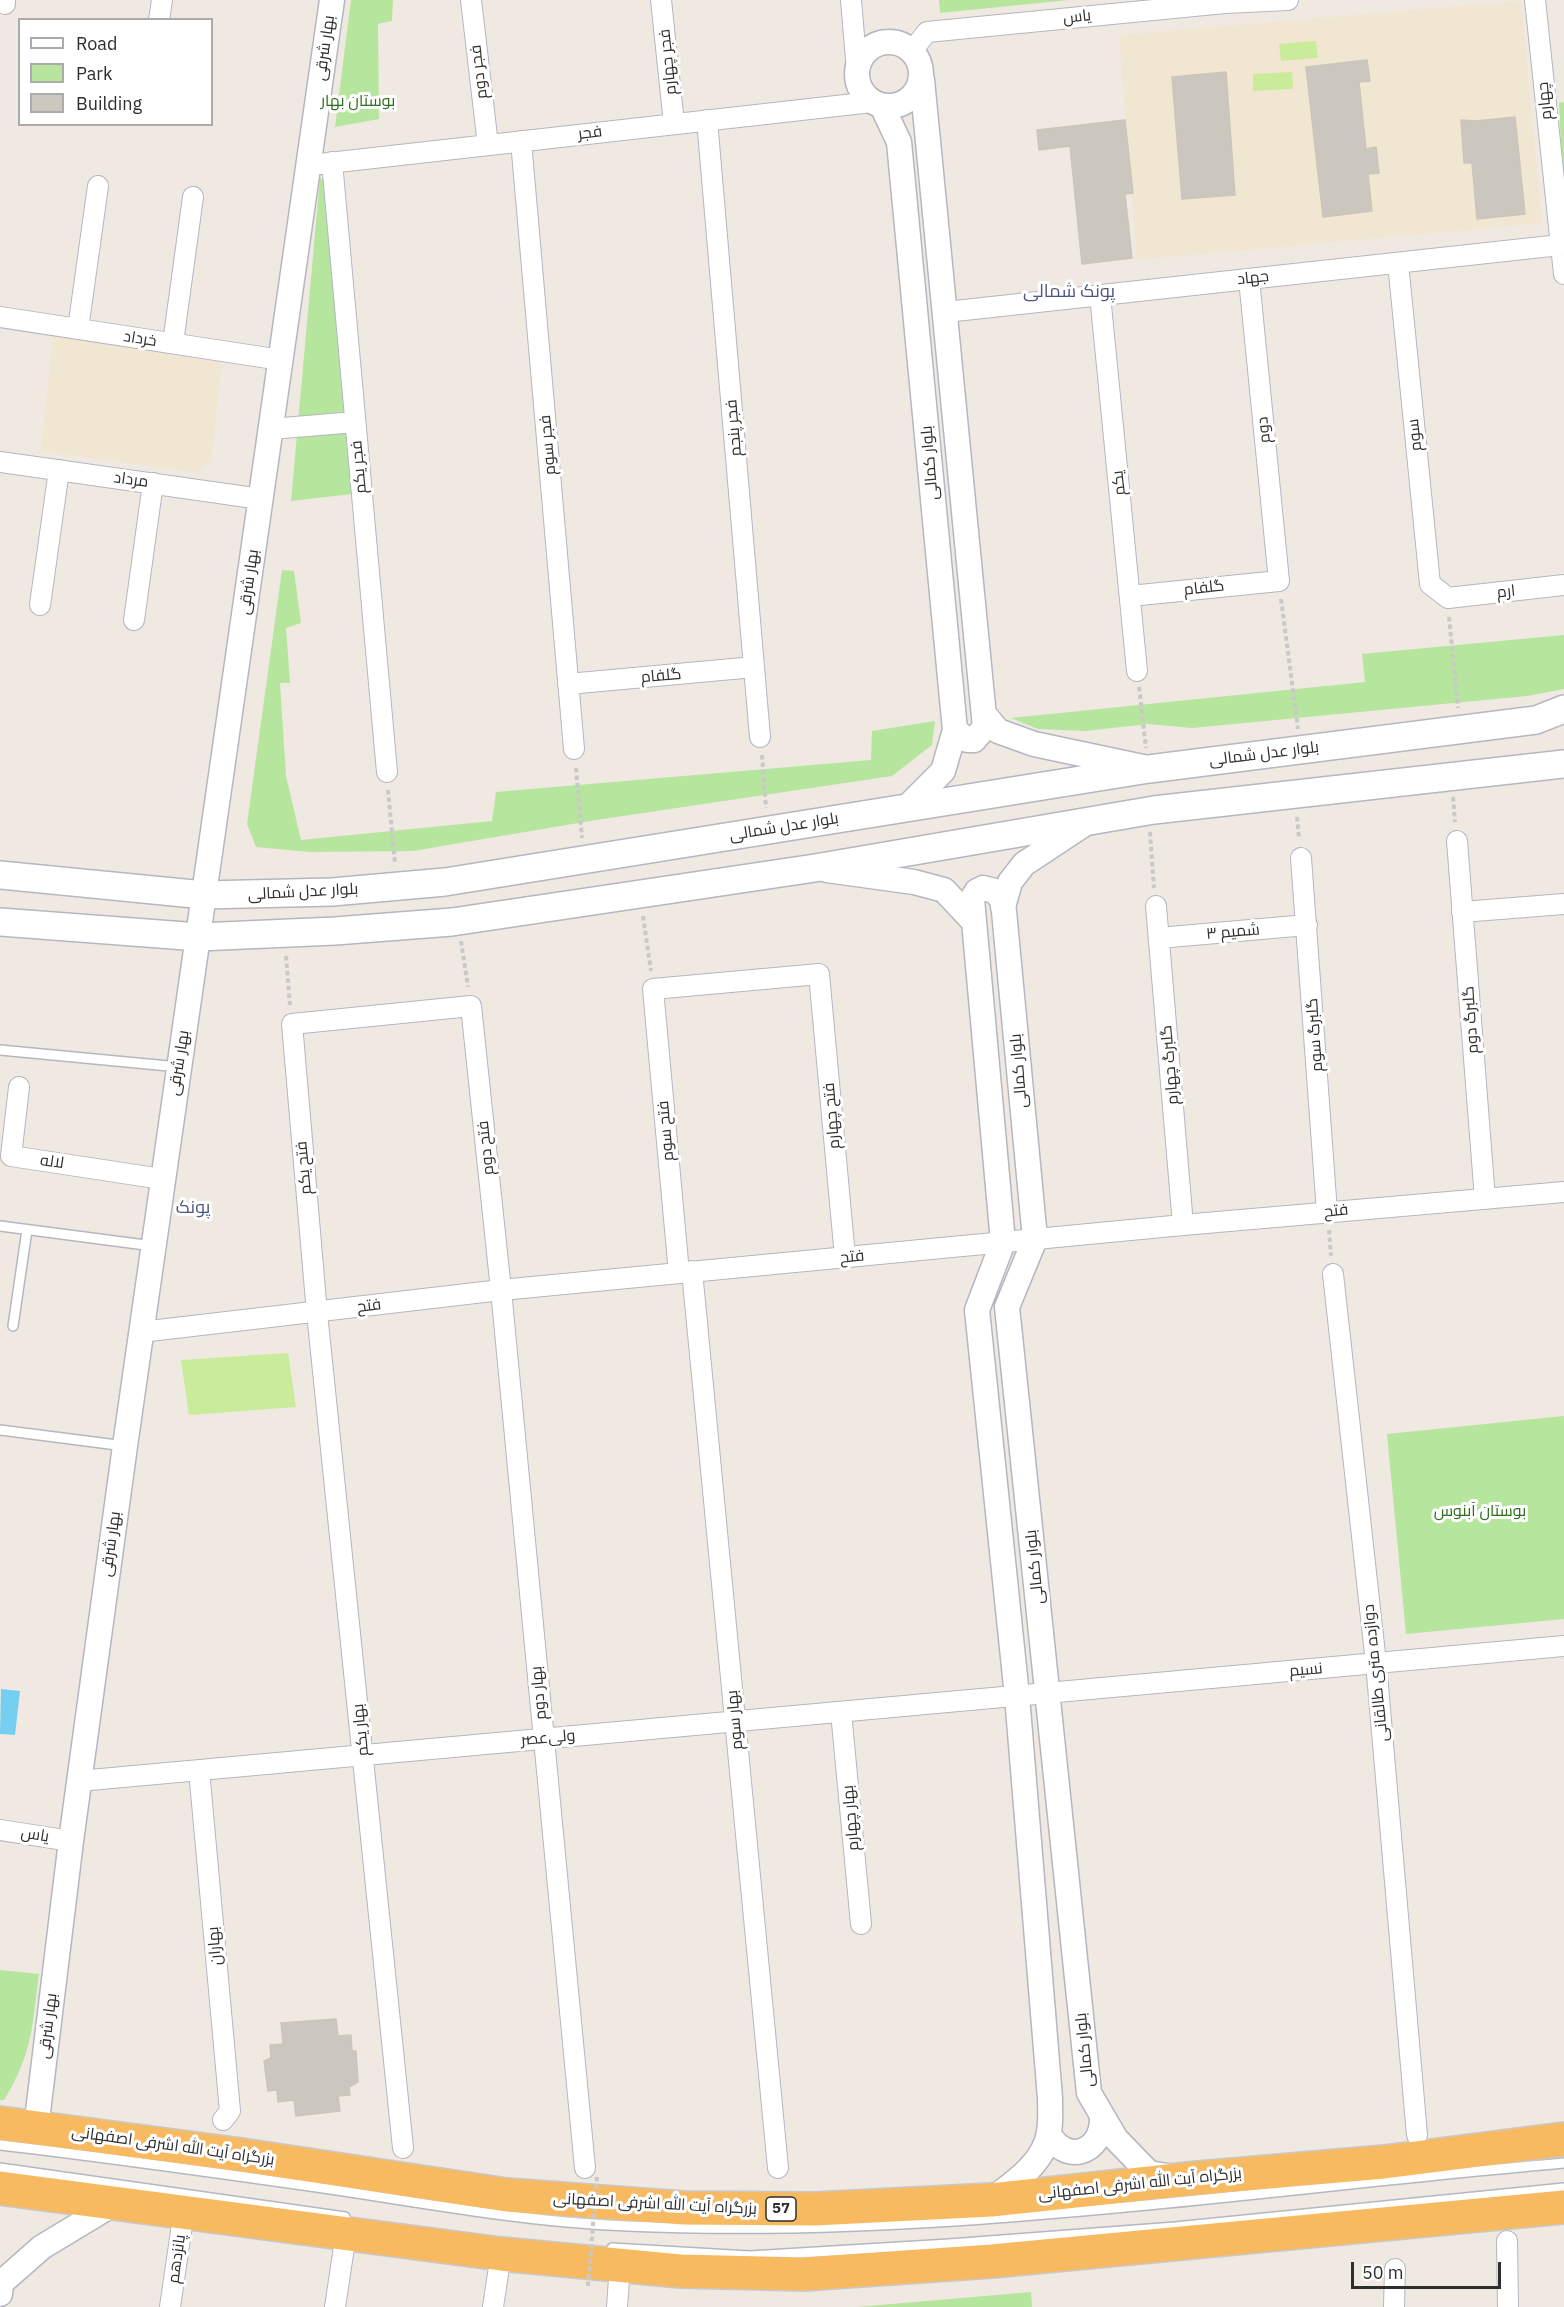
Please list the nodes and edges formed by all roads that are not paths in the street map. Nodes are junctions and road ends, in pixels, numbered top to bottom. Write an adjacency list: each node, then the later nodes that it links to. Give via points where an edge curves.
1 (162, 0): 9 (street)
2 (332, 0): 19 (street, بهار شرقی)
3 (471, 0): 17 (street, فجر دوم)
4 (661, 0): 15 (street, فجر چهارم)
5 (850, 0): 11 (street)
6 (1288, 0): 8 (street, یاس)
7 (1535, 0): 22 (street, چهارم)
8 (1225, 1): 10 (street, یاس, via 927,32)
9 (159, 18)
10 (912, 51): 11 (street, via 894,42 874,45 860,60); 12 (street, via 922,69)
11 (857, 70): 13 (street, via 860,88)
12 (921, 80): 13 (street, via 918,90 902,104); 27 (street, بلوار کمالی)
13 (877, 104): 14 (street, فجر); 51 (street, بلوار کمالی, via 899,142)
14 (707, 120): 15 (street, فجر); 44 (street, فجر پنجم)
15 (674, 124): 16 (street, فجر)
16 (521, 141): 17 (street, فجر); 46 (street, فجر سوم)
17 (488, 145): 18 (street, فجر)
18 (332, 162): 19 (street, فجر); 32 (street, فجر یکم)
19 (308, 165): 31 (street, بهار شرقی)
20 (98, 186): 29 (street)
21 (193, 197): 30 (street)
22 (1560, 245): 23 (street, جهاد); 24 (street, چهارم)
23 (1398, 263): 25 (street, جهاد); 41 (street, سوم, via 1430,584)
24 (1564, 274)
25 (1249, 279): 26 (street, جهاد); 38 (street, دوم)
26 (1100, 295): 27 (street, جهاد); 40 (street, یکم)
27 (946, 312): 50 (street, بلوار کمالی)
28 (0, 317): 29 (street, خرداد)
29 (78, 329): 30 (street, خرداد)
30 (173, 343): 31 (street, خرداد)
31 (281, 360): 33 (street, بهار شرقی)
32 (355, 422): 33 (street); 56 (street, فجر یکم)
33 (271, 429): 37 (street, بهار شرقی)
34 (0, 462): 35 (street, مرداد)
35 (59, 470): 36 (street, مرداد); 42 (street)
36 (153, 483): 37 (street, مرداد); 43 (street)
37 (261, 499): 63 (street, بهار شرقی)
38 (1279, 581): 40 (street, گلفام)
39 (1564, 585): 41 (street, ارم)
40 (1130, 596): 45 (street, یکم)
41 (1448, 598)
42 (40, 605)
43 (134, 620)
44 (754, 667): 46 (street, گلفام); 52 (street, فجر پنجم)
45 (1137, 671)
46 (568, 684): 53 (street, فجر سوم)
47 (1564, 709): 49 (main road, بلوار عدل شمالی)
48 (1564, 719): 49 (main road)
49 (1536, 720): 55 (main road, بلوار عدل شمالی)
50 (984, 721): 51 (street, via 974,740 967,740); 55 (street, via 998,731 1034,744)
51 (955, 730): 57 (street, بلوار کمالی, via 943,771)
52 (760, 736)
53 (574, 749)
54 (1564, 764): 58 (main road)
55 (1149, 768): 57 (main road, بلوار عدل شمالی)
56 (387, 772)
57 (907, 807): 63 (main road, بلوار عدل شمالی, via 445,882 332,892)
58 (1091, 820): 61 (main road); 64 (street, بلوار کمالی, via 1024,864 1010,882)
59 (1457, 841): 68 (street, گلبرگ دوم)
60 (1301, 858): 70 (street, گلبرگ سوم)
61 (815, 868): 67 (street, via 914,882 944,890); 71 (main road, via 458,921)
62 (0, 875): 63 (main road, بلوار عدل شمالی)
63 (204, 896): 71 (street, بهار شرقی)
64 (1003, 904): 67 (street, via 990,888 977,891); 85 (street, بلوار کمالی)
65 (1564, 904): 68 (street)
66 (1156, 906): 72 (street, گلبرگ چهارم)
67 (973, 910): 86 (street, بلوار کمالی)
68 (1462, 912): 80 (street, گلبرگ دوم)
69 (0, 922): 71 (main road)
70 (1307, 925): 72 (street, شمیم ۳); 81 (street, گلبرگ سوم)
71 (199, 937): 76 (street, بهار شرقی)
72 (1159, 938): 82 (street, گلبرگ چهارم)
73 (819, 974): 88 (street, فتح چهارم); 89 (street, فتح سوم, via 653,989)
74 (292, 1023): 91 (street, فتح دوم, via 471,1006); 92 (street, فتح یکم)
75 (0, 1050): 76 (lane)
76 (179, 1067): 78 (street, بهار شرقی)
77 (19, 1087): 78 (street, لاله, via 11,1156)
78 (162, 1179): 87 (street, بهار شرقی)
79 (1564, 1191): 80 (street, فتح)
80 (1485, 1199): 81 (street, فتح)
81 (1327, 1212): 82 (street, فتح)
82 (1183, 1225): 85 (street, فتح)
83 (0, 1226): 84 (lane)
84 (27, 1230): 87 (lane); 93 (lane)
85 (1035, 1239): 86 (street, فتح); 99 (street, بلوار کمالی, via 1007,1307)
86 (1003, 1242): 88 (street, فتح); 100 (street, بلوار کمالی, via 977,1310)
87 (153, 1246): 94 (street, بهار شرقی)
88 (845, 1257): 89 (street, فتح)
89 (686, 1272): 91 (street, فتح); 102 (street, بهار سوم)
90 (1334, 1274): 98 (street, دوازده متری طالقانی)
91 (501, 1290): 92 (street, فتح); 103 (street, بهار دوم)
92 (317, 1313): 94 (street, فتح); 104 (street, بهار یکم)
93 (13, 1326)
94 (141, 1332): 96 (street, بهار شرقی)
95 (0, 1430): 96 (lane)
96 (124, 1446): 106 (street, بهار شرقی)
97 (1564, 1646): 98 (street, نسیم)
98 (1376, 1663): 99 (street, نسیم); 115 (street, دوازده متری طالقانی)
99 (1048, 1693): 100 (street, نسیم); 111 (street, بلوار کمالی, via 1089,2093)
100 (1017, 1696): 101 (street, ولی‌عصر); 114 (street, بلوار کمالی, via 1050,2098)
101 (841, 1712): 102 (street, ولی‌عصر); 109 (street, بهار چهارم)
102 (735, 1721): 103 (street, ولی‌عصر); 121 (street, بهار سوم)
103 (543, 1739): 104 (street, ولی‌عصر); 122 (street, بهار دوم)
104 (364, 1755): 105 (street, ولی‌عصر); 118 (street, بهار یکم)
105 (199, 1770): 106 (street, ولی‌عصر); 110 (street, بهاران, via 230,2111)
106 (79, 1781): 108 (street, بهار شرقی)
107 (0, 1830): 108 (street, یاس)
108 (70, 1841): 113 (street, بهار شرقی)
109 (861, 1924)
110 (224, 2120)
111 (1102, 2120): 114 (street, via 1095,2144 1078,2152 1060,2148); 123 (street, بلوار کمالی, via 1149,2173)
112 (0, 2123): 113 (highway, بزرگراه آیت الله اشرفی اصفهانی / 57)
113 (36, 2128): 126 (highway, بزرگراه آیت الله اشرفی اصفهانی / 57, via 507,2195 601,2204 814,2209)
114 (1049, 2134): 126 (street, بلوار کمالی, via 1039,2156 1021,2178)
115 (1418, 2135)
116 (1564, 2139): 123 (highway, بزرگراه آیت الله اشرفی اصفهانی / 57, via 1384,2162)
117 (0, 2145): 119 (lane, via 518,2216 624,2226 808,2229 1042,2213)
118 (403, 2148)
119 (1564, 2163)
120 (0, 2168): 130 (lane)
121 (778, 2168)
122 (591, 2172)
123 (1187, 2178): 126 (highway, بزرگراه آیت الله اشرفی اصفهانی / 57)
124 (0, 2188): 127 (highway)
125 (1564, 2188): 133 (lane, via 1175,2227 937,2245 750,2256)
126 (991, 2200)
127 (116, 2203): 129 (highway); 135 (street, via 42,2247)
128 (1564, 2207): 133 (highway, via 992,2261 804,2274 680,2271)
129 (184, 2211): 130 (highway); 136 (street, پانزدهم)
130 (348, 2226): 132 (highway); 137 (street)
131 (1507, 2241): 141 (street)
132 (501, 2253): 133 (highway); 138 (street)
133 (611, 2256): 139 (street)
134 (1395, 2269): 140 (street)
135 (0, 2286)
136 (170, 2307)
137 (336, 2307)
138 (493, 2307)
139 (617, 2307)
140 (1395, 2307)
141 (1508, 2307)

